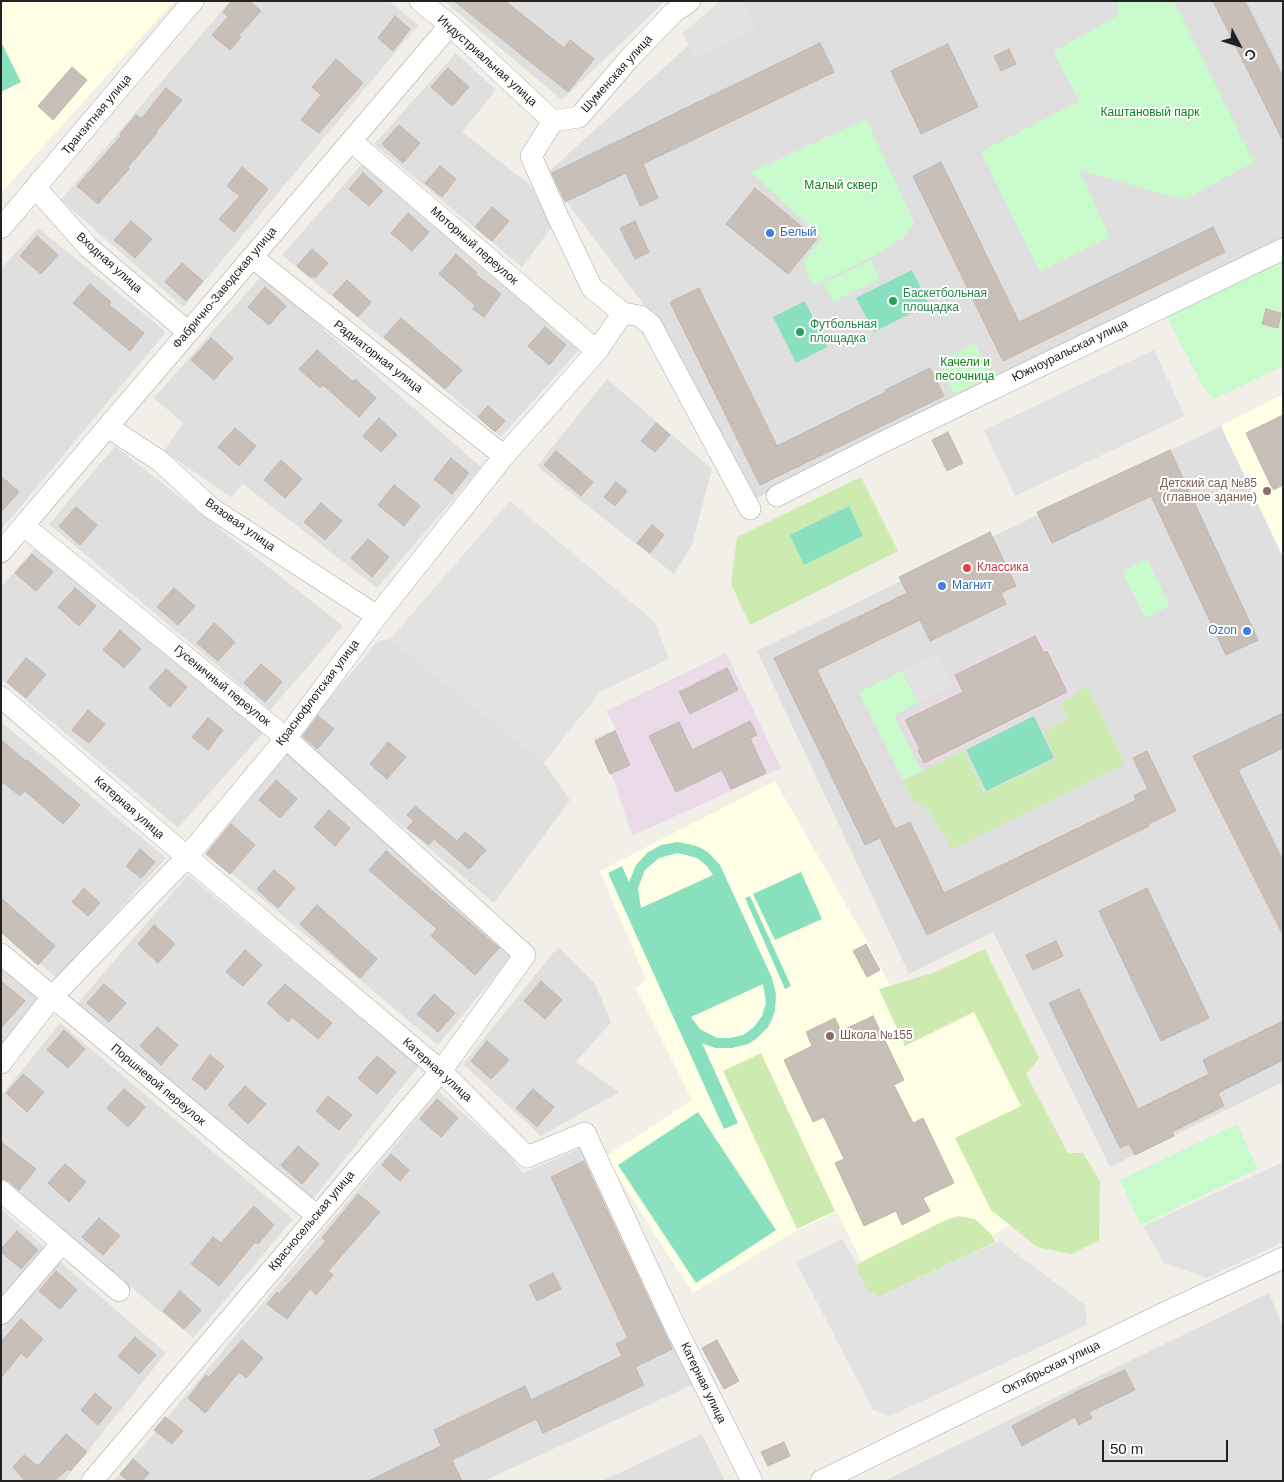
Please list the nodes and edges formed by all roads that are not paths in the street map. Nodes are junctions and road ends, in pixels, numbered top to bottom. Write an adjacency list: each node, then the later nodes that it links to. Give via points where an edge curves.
1 (193, 1): 7 (street, Транзитная улица)
2 (420, 1): 4 (street, Индустриальная улица)
3 (677, 5): 5 (street, Шуменская улица, via 579,118)
4 (450, 25): 5 (street, Индустриальная улица); 6 (street, Фабрично-Заводская улица)
5 (554, 121): 11 (street, via 532,156 592,288)
6 (351, 141): 10 (street, Фабрично-Заводская улица); 13 (street, Моторный переулок)
7 (36, 188): 8 (street, Транзитная улица); 12 (street, Входная улица, via 88,247)
8 (1, 228)
9 (1283, 249): 16 (street, Южноуральская улица, via 894,436)
10 (252, 257): 12 (street, Фабрично-Заводская улица); 15 (street, Радиаторная улица)
11 (623, 313): 13 (street, Краснофлотская улица); 17 (street, via 640,316 651,325)
12 (188, 332): 14 (street, Фабрично-Заводская улица)
13 (597, 351): 15 (street, Краснофлотская улица)
14 (108, 427): 18 (street, Фабрично-Заводская улица); 20 (street, Вязовая улица, via 160,461 211,508)
15 (504, 456): 20 (street, Краснофлотская улица)
16 (777, 496)
17 (750, 509)
18 (24, 526): 19 (street, Фабрично-Заводская улица); 22 (street, Гусеничный переулок)
19 (1, 552)
20 (377, 616): 22 (street, Краснофлотская улица)
21 (1, 697): 23 (street, Катерная улица)
22 (286, 738): 23 (street, Краснофлотская улица); 25 (street, Гусеничный переулок)
23 (187, 857): 26 (street, Краснофлотская улица); 28 (street, Катерная улица)
24 (1, 954): 26 (street, Поршневой переулок)
25 (525, 955): 28 (street, Красносельская улица)
26 (52, 997): 27 (street, Краснофлотская улица); 30 (street, Поршневой переулок)
27 (1, 1063)
28 (441, 1070): 30 (street, Красносельская улица); 37 (street, Катерная улица, via 527,1157 585,1132 673,1322)
29 (1, 1191): 31 (street)
30 (316, 1215): 36 (street, Красносельская улица)
31 (62, 1243): 33 (street); 34 (street)
32 (1282, 1259): 35 (street, Октябрьская улица, via 1162,1314)
33 (118, 1291)
34 (1, 1314)
35 (849, 1475): 38 (street, Октябрьская улица)
36 (92, 1481)
37 (752, 1481)
38 (821, 1481)

